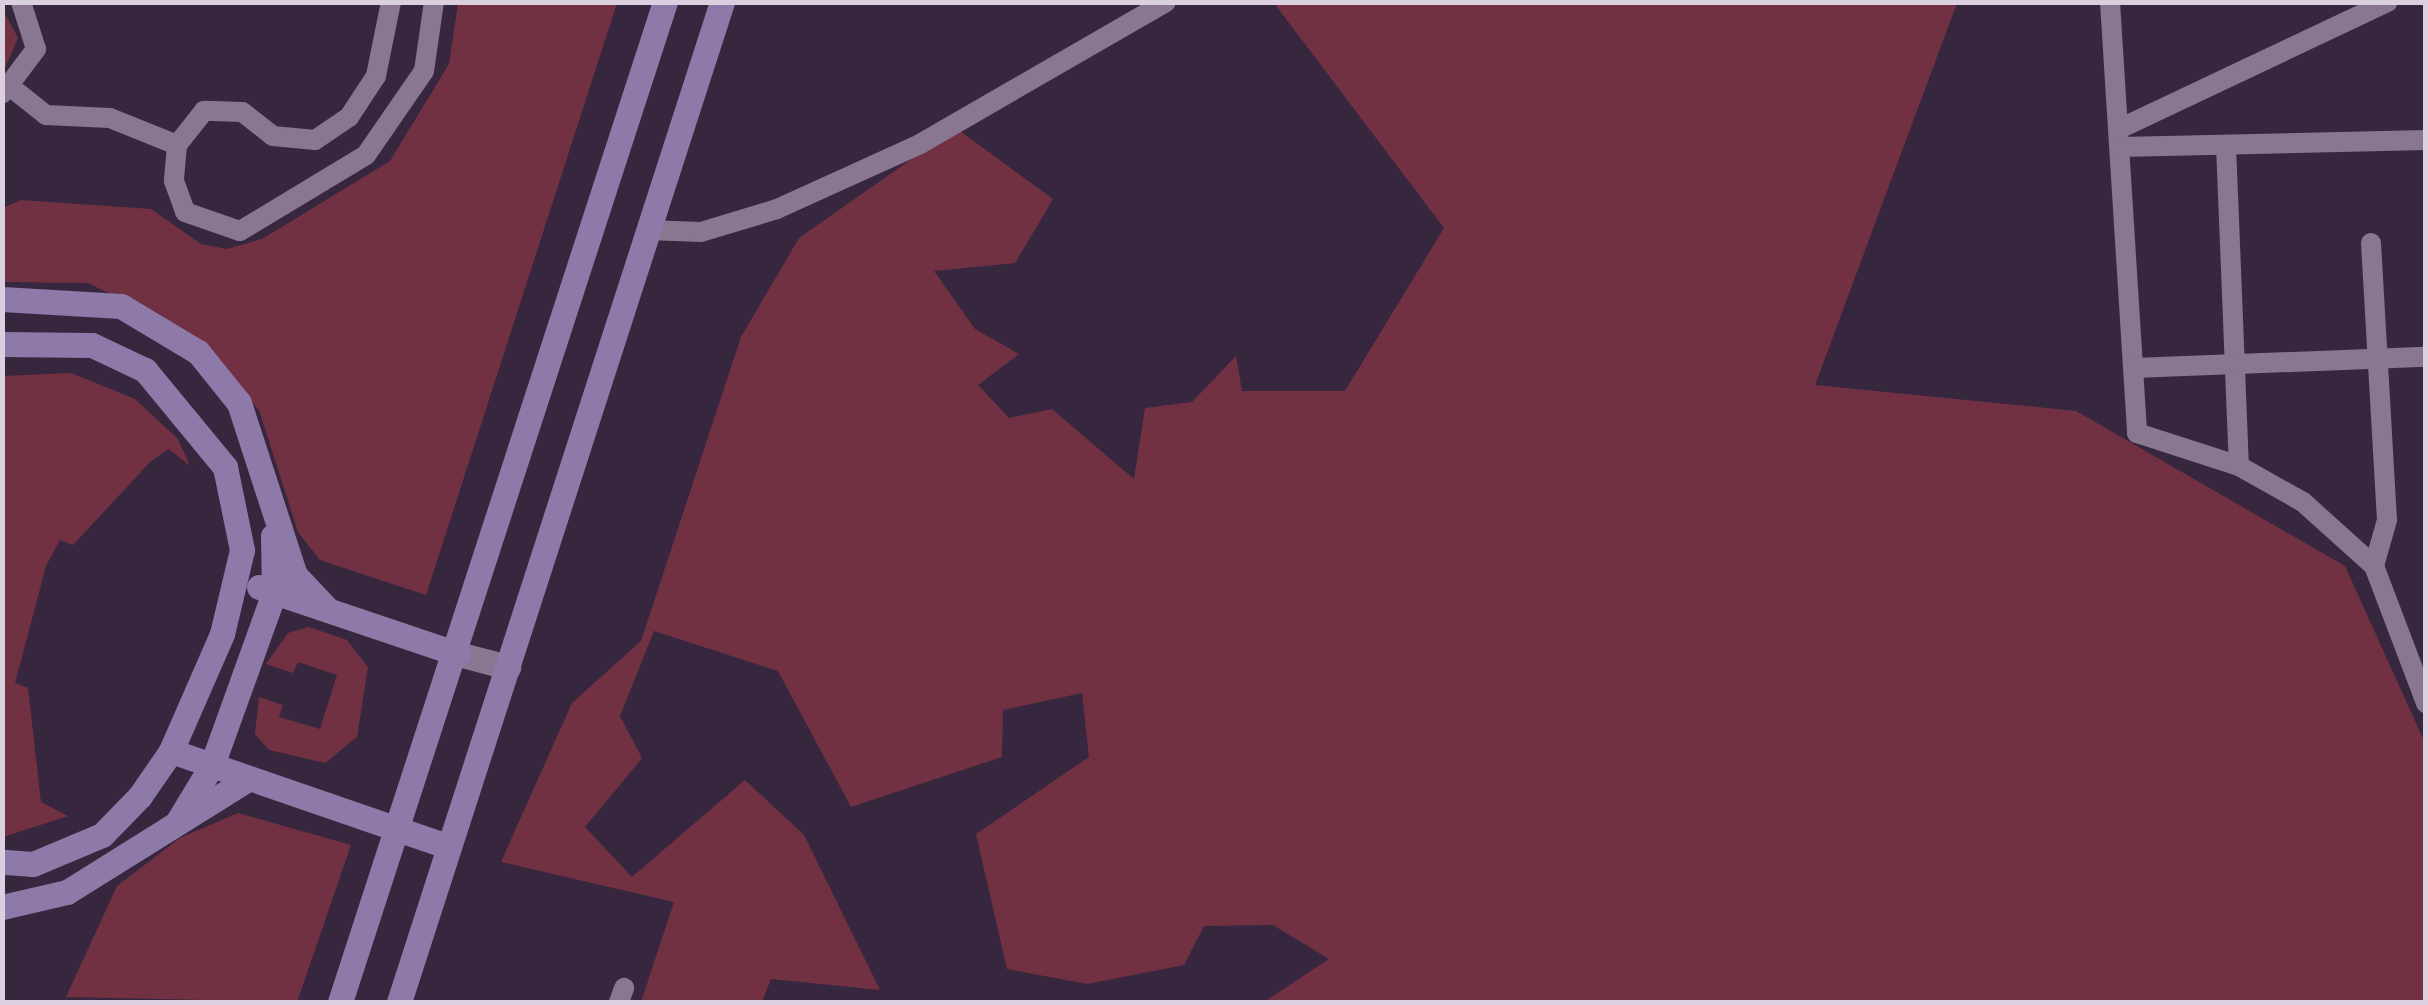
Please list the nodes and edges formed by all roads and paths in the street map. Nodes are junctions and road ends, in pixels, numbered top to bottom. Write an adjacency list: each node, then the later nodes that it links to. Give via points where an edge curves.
1 (20, 2): 9 (street, via 36,49)
2 (391, 2): 12 (street, via 376,76 349,117 315,140 273,136 242,112 204,112)
3 (434, 2): 12 (street, via 424,72 366,155 240,232 186,212 174,181)
4 (665, 2): 28 (main road)
5 (722, 2): 14 (main road)
6 (1166, 2): 14 (street, via 920,144 777,209 702,232)
7 (2110, 2): 10 (street)
8 (2376, 5): 10 (street)
9 (7, 91): 12 (street, via 46,115 110,118)
10 (2119, 138): 13 (street); 21 (street)
11 (2426, 140): 13 (street)
12 (177, 145)
13 (2226, 145): 20 (street)
14 (647, 230): 29 (main road)
15 (2372, 243): 19 (street)
16 (2, 299): 23 (main road, via 121,306 198,352 239,402)
17 (2, 344): 25 (main road, via 92,345 176,398 225,467 239,514)
18 (2426, 357): 19 (street)
19 (2378, 359): 20 (street); 24 (street, via 2386,520)
20 (2235, 364): 21 (street); 22 (street)
21 (2134, 368): 22 (street, via 2137,433)
22 (2239, 466): 24 (street, via 2302,502)
23 (272, 515): 26 (main road); 27 (main road, via 296,575)
24 (2374, 566): 30 (street)
25 (238, 580): 26 (main road); 31 (main road)
26 (274, 592): 27 (main road); 32 (main road)
27 (328, 610): 28 (main road)
28 (458, 654): 29 (street); 35 (main road)
29 (508, 667): 36 (main road)
30 (2426, 703)
31 (171, 751): 32 (main road); 37 (main road, via 102,834 32,864)
32 (212, 766): 33 (main road); 34 (main road)
33 (248, 778): 34 (main road); 35 (main road)
34 (178, 821): 38 (main road, via 67,892)
35 (398, 832): 36 (main road); 39 (main road)
36 (448, 846): 40 (main road)
37 (2, 862)
38 (2, 907)
39 (340, 1002)
40 (399, 1002)

